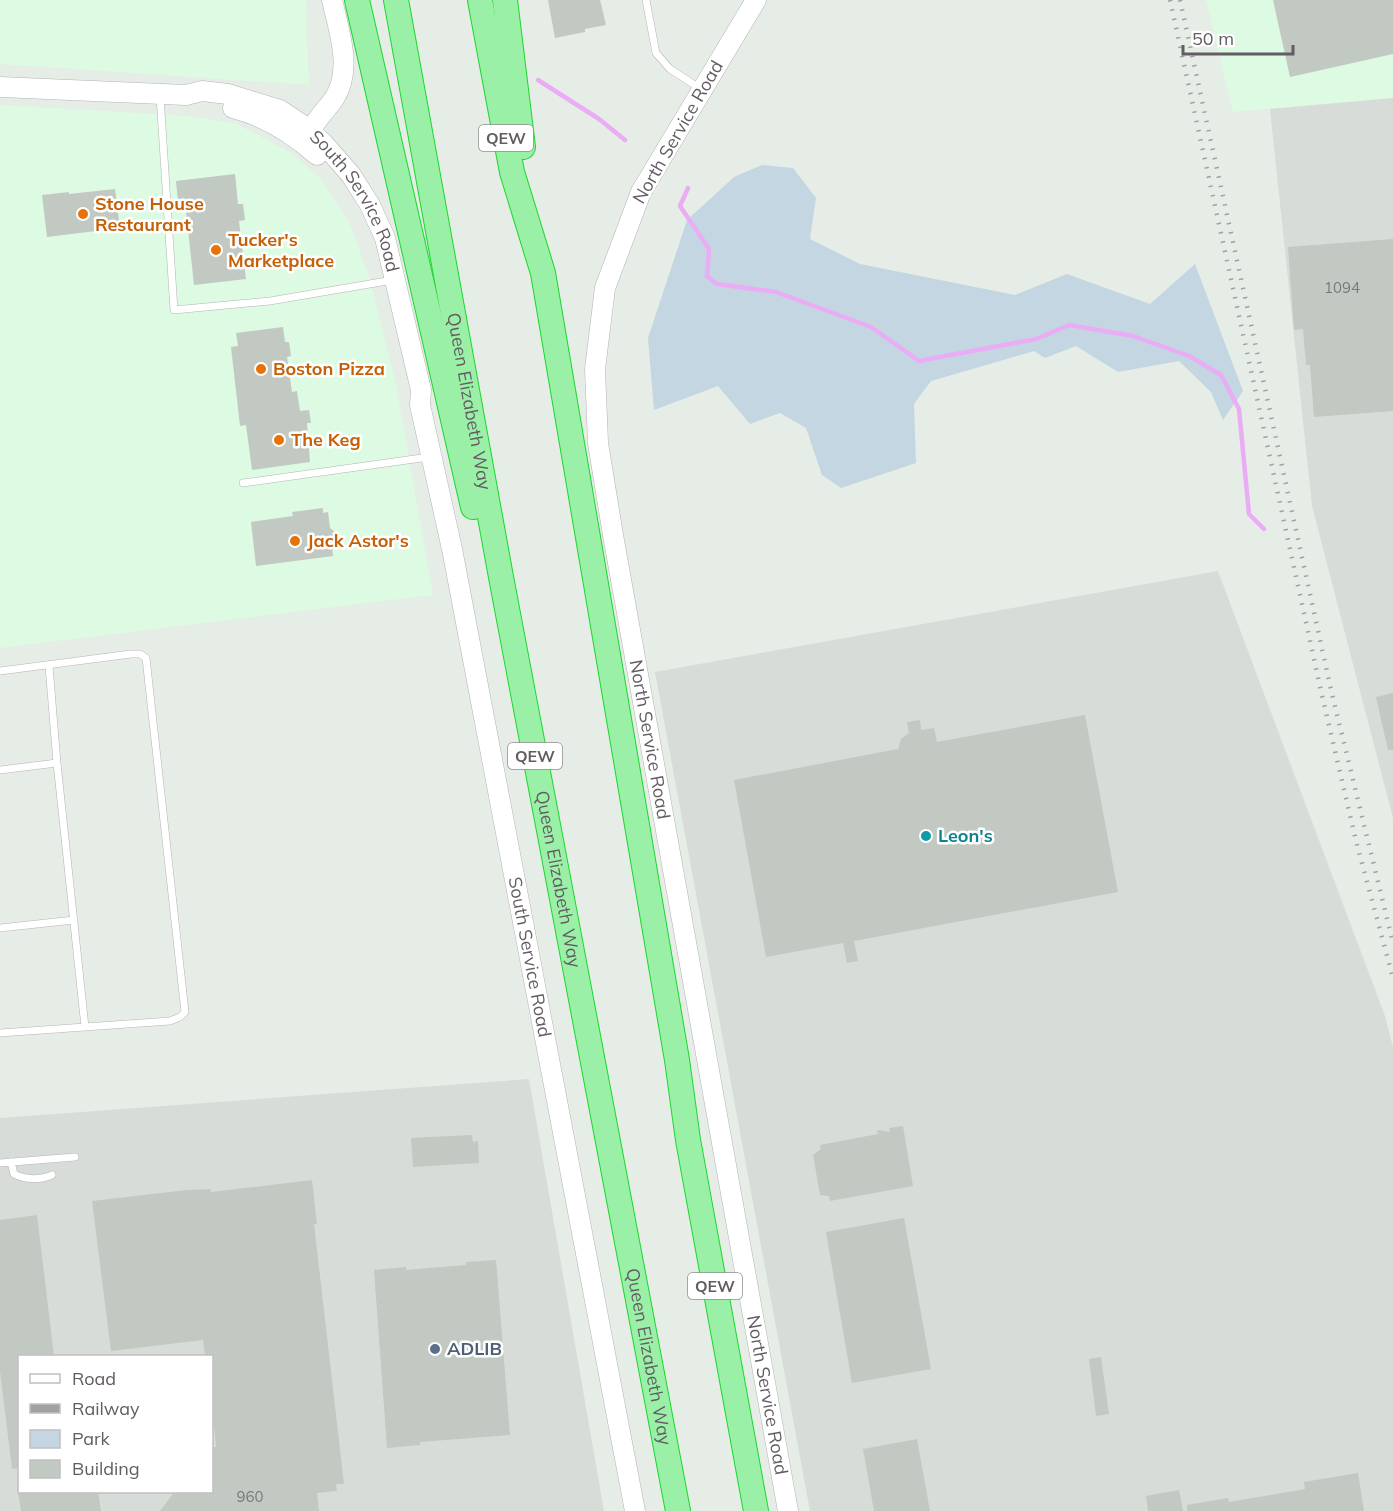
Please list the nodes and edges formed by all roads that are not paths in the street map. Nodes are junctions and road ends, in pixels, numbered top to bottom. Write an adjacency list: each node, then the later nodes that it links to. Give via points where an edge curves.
1 (332, 0): 11 (street, via 344,62 343,77)
2 (357, 0): 16 (highway, via 476,521)
3 (396, 0): 16 (highway, Queen Elizabeth Way / QEW)
4 (480, 0): 12 (highway, QEW, via 512,172)
5 (505, 0): 12 (highway)
6 (646, 0): 9 (lane, via 656,53 670,69)
7 (756, 0): 9 (street, North Service Road)
8 (0, 87): 10 (street, South Service Road)
9 (701, 88): 32 (street, North Service Road, via 640,192 605,288 595,369 598,443)
10 (160, 94): 11 (street, South Service Road, via 202,91 254,101 287,114); 13 (lane, via 174,310 270,302)
11 (309, 139): 13 (street, South Service Road, via 343,166 364,195 385,238)
12 (543, 273): 31 (highway, QEW, via 688,1140)
13 (390, 281): 14 (street, South Service Road, via 421,390 420,405)
14 (432, 457): 15 (lane); 29 (street, South Service Road)
15 (243, 483)
16 (501, 577): 30 (highway, Queen Elizabeth Way / QEW)
17 (48, 666): 18 (lane); 19 (lane); 23 (lane, via 131,654 146,658 184,1012 170,1021)
18 (0, 671)
19 (57, 763): 20 (lane); 21 (lane)
20 (0, 770)
21 (74, 920): 22 (lane); 23 (lane)
22 (0, 928)
23 (85, 1027): 24 (lane)
24 (0, 1033)
25 (75, 1157): 26 (lane)
26 (10, 1162): 27 (lane); 28 (lane, via 14,1174 20,1177 43,1179)
27 (0, 1163)
28 (52, 1175)
29 (634, 1511)
30 (678, 1511)
31 (756, 1511)
32 (788, 1511)

